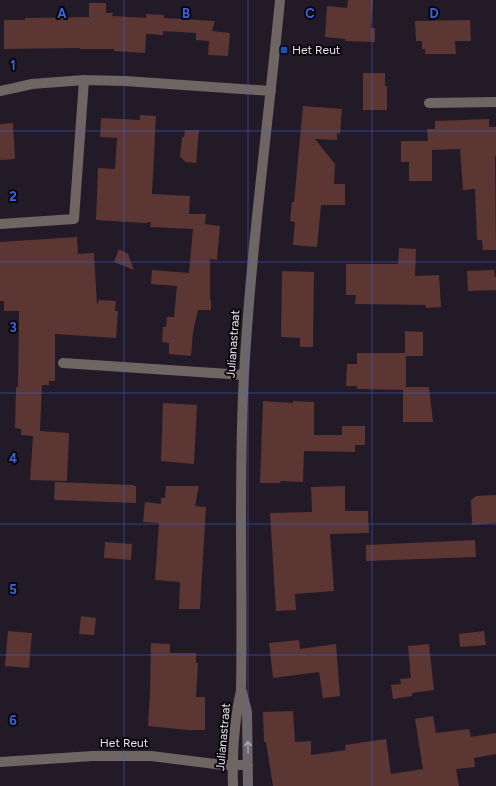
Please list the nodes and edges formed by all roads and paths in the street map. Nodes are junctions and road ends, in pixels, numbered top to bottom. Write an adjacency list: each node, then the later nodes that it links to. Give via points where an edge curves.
1 (280, 0): 4 (street, Julianastraat)
2 (84, 80): 3 (street, via 32,84); 4 (street); 7 (street, via 74,219)
3 (0, 91)
4 (271, 91): 9 (street, Julianastraat, via 250,282)
5 (496, 102): 6 (street)
6 (429, 103)
7 (0, 224)
8 (63, 363): 9 (street)
9 (244, 375): 10 (street, Julianastraat, via 241,448)
10 (241, 690): 12 (street, Julianastraat, via 236,713); 13 (street, Julianastraat, one-way to 10, via 247,712)
11 (0, 762): 12 (street, Het Reut, via 93,756 151,756)
12 (232, 764): 13 (street, Het Reut); 14 (street, Julianastraat)
13 (248, 765): 15 (street, Julianastraat)
14 (233, 786)
15 (248, 786)

